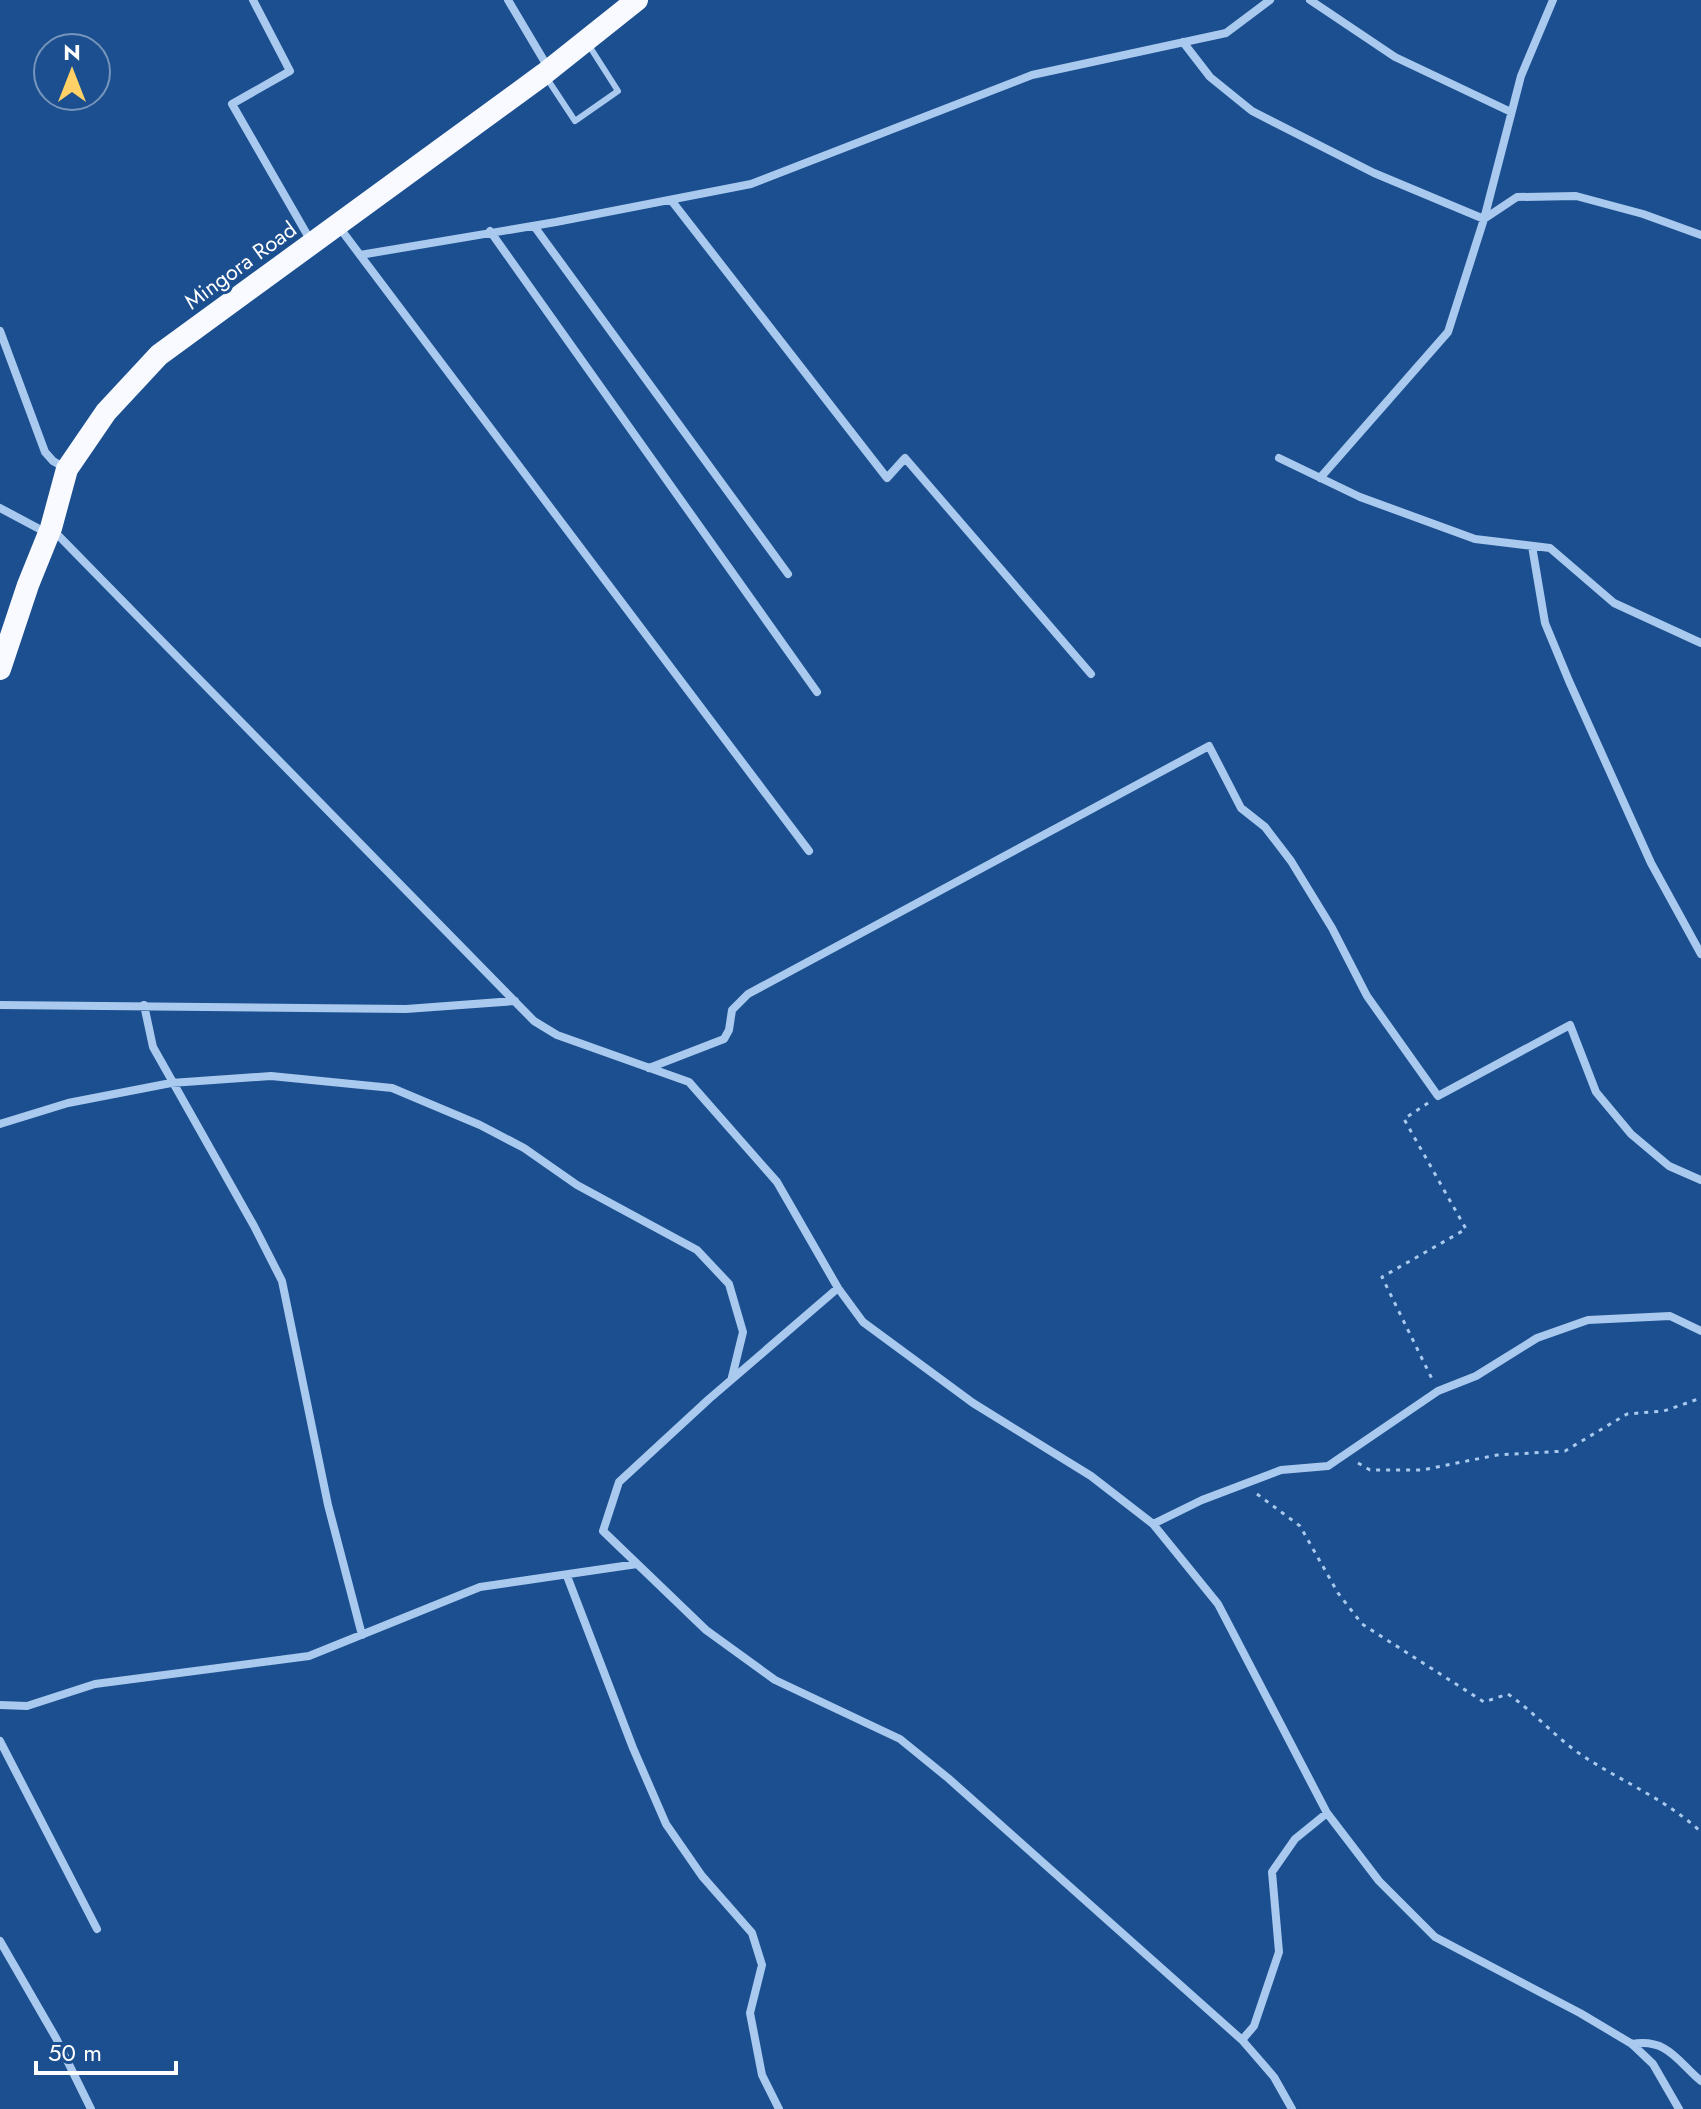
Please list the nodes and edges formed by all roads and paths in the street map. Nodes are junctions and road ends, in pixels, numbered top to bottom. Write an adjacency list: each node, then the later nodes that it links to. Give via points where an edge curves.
1 (253, 0): 17 (street, via 290,71 232,104)
2 (508, 0): 9 (street)
3 (637, 0): 7 (highway, Mingora Road)
4 (1270, 0): 8 (street, via 1226,33)
5 (1310, 0): 10 (street, via 1395,57)
6 (1553, 0): 10 (street)
7 (586, 41): 9 (highway, Mingora Road); 9 (lane, via 618,91 575,121)
8 (1183, 42): 11 (street, via 1032,75 751,184); 12 (street, via 1210,77 1252,111 1374,173)
9 (546, 72): 13 (highway, Mingora Road)
10 (1511, 112): 12 (street)
11 (671, 200): 14 (street); 29 (street, via 887,478 905,458)
12 (1484, 219): 16 (street, via 1517,197 1576,196); 22 (street, via 1448,332)
13 (338, 226): 17 (highway, Mingora Road); 18 (street)
14 (534, 226): 15 (street); 26 (street)
15 (490, 231): 18 (street); 30 (street)
16 (1701, 235)
17 (313, 244): 21 (highway, Mingora Road, via 159,355 106,412)
18 (360, 255): 31 (street)
19 (0, 331): 21 (street, via 45,452)
20 (1279, 458): 22 (street)
21 (67, 469): 24 (highway, Mingora Road)
22 (1320, 478): 25 (street, via 1475,539)
23 (0, 508): 24 (street)
24 (50, 531): 28 (highway, Mingora Road); 33 (street)
25 (1532, 546): 27 (street, via 1550,548 1614,603); 32 (street, via 1545,623 1569,681 1651,863)
26 (788, 574)
27 (1701, 643)
28 (0, 669)
29 (1091, 674)
30 (817, 692)
31 (809, 851)
32 (1701, 954)
33 (515, 1001): 35 (street, via 406,1009); 36 (street, via 557,1035)
34 (0, 1005): 35 (street)
35 (144, 1005): 37 (street, via 153,1047)
36 (649, 1068): 38 (street, via 724,1039 732,1010 748,994 1209,746 1241,808 1265,827 1291,861 1367,996); 41 (street, via 689,1082 777,1182)
37 (171, 1083): 39 (street, via 68,1103); 43 (street, via 271,1076 392,1088 524,1148 577,1185 697,1250 729,1284 743,1332); 51 (street, via 282,1281 328,1505)
38 (1438, 1096): 40 (street, via 1570,1025 1596,1092 1631,1134 1669,1166); 44 (path, via 1404,1119 1466,1229 1382,1277)
39 (0, 1124)
40 (1701, 1180)
41 (838, 1288): 43 (street); 48 (street, via 863,1322)
42 (1701, 1331): 44 (street, via 1670,1316 1588,1320 1537,1338 1476,1376)
43 (732, 1379): 49 (street, via 619,1482 603,1531)
44 (1438, 1391): 46 (street)
45 (1701, 1398): 46 (path, via 1664,1411 1627,1414 1565,1451 1497,1455 1422,1470 1370,1470)
46 (1344, 1455): 47 (street, via 1328,1466 1281,1470)
47 (1245, 1484): 48 (street); 55 (path, via 1300,1526 1362,1624 1484,1702 1508,1694 1582,1756 1685,1817)
48 (1153, 1524): 54 (street, via 1218,1604)
49 (637, 1564): 50 (street); 58 (street, via 706,1630 775,1680 900,1739)
50 (567, 1576): 51 (street, via 480,1587); 62 (street, via 666,1824 752,1933 762,1965 750,2013 762,2075)
51 (362, 1635): 52 (street, via 309,1656 95,1684 27,1706)
52 (0, 1705)
53 (0, 1741): 56 (street)
54 (1327, 1813): 58 (street, via 1295,1839 1272,1872 1279,1952 1254,2026); 59 (street, via 1379,1881 1435,1937)
55 (1701, 1832)
56 (97, 1929)
57 (0, 1941): 61 (street)
58 (1242, 2040): 63 (street, via 1274,2077)
59 (1632, 2044): 60 (street, via 1647,2042 1678,2056); 64 (street, via 1653,2064)
60 (1701, 2081)
61 (91, 2109)
62 (779, 2109)
63 (1292, 2109)
64 (1679, 2109)

